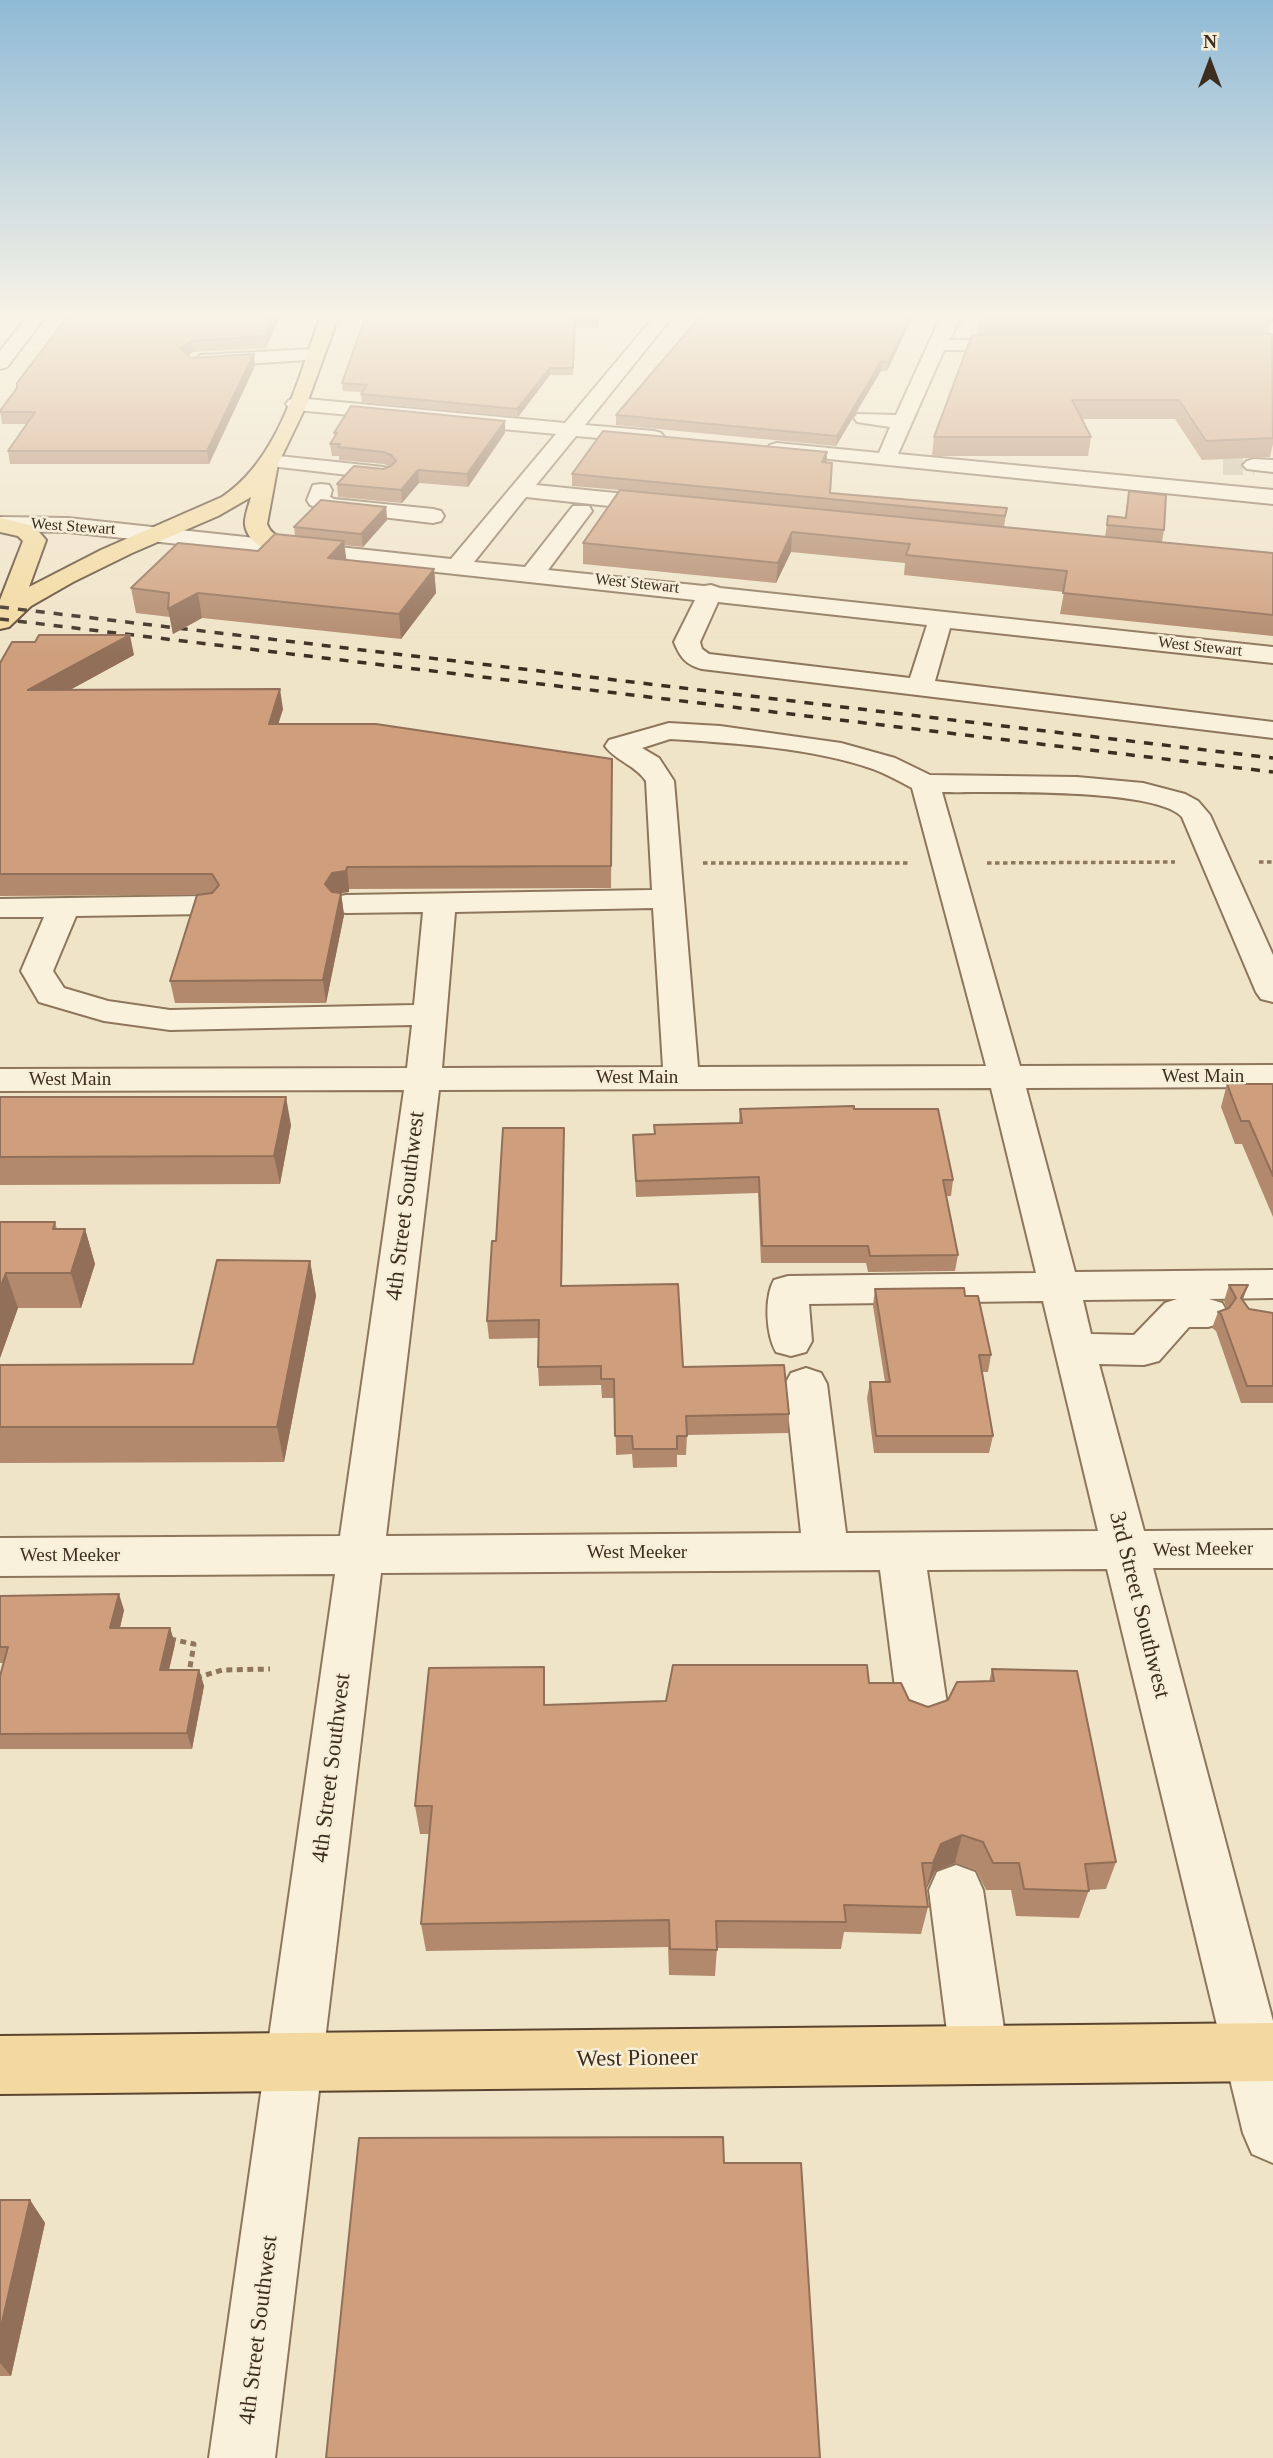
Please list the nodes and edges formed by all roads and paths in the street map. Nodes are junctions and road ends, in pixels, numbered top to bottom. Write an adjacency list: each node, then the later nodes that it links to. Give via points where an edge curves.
1 (286, 427): 8 (main road)
2 (545, 427): 4 (street)
3 (901, 427): 7 (street)
4 (570, 429): 5 (street); 11 (street)
5 (680, 439)
6 (762, 447): 7 (street)
7 (886, 459): 12 (street, via 1145,474)
8 (270, 461): 9 (street); 19 (main road, via 239,495); 20 (main road, via 256,524 264,540)
9 (383, 472)
10 (321, 489): 15 (street, via 318,500 330,505)
11 (523, 490): 13 (street); 17 (street)
12 (1273, 497)
13 (684, 507)
14 (581, 511): 22 (street)
15 (439, 514)
16 (474, 516): 17 (street)
17 (497, 518): 21 (street)
18 (0, 524): 19 (street, West Stewart); 24 (main road, via 26,531 35,540)
19 (156, 534): 20 (street, West Stewart); 24 (main road, via 97,559)
20 (283, 547): 21 (street, West Stewart)
21 (458, 566): 22 (street, West Stewart)
22 (533, 573): 23 (street, West Stewart)
23 (711, 592): 25 (street, West Stewart); 27 (street, via 687,642 694,657 719,665)
24 (5, 615)
25 (941, 618): 26 (street, West Stewart); 27 (street)
26 (1273, 655)
27 (920, 688): 28 (street)
28 (1273, 730)
29 (925, 783): 31 (street, via 885,764 841,751 720,734 669,731 619,746 649,764 660,781); 40 (street, via 1095,787 1157,794 1183,804 1195,815); 43 (street, 3rd Street Southwest)
30 (1176, 862): 33 (path)
31 (664, 863): 32 (path); 34 (street)
32 (918, 863)
33 (986, 863)
34 (667, 899): 35 (street); 45 (street)
35 (440, 902): 36 (street); 41 (street, 4th Street Southwest)
36 (346, 904)
37 (205, 905): 38 (street)
38 (64, 907): 39 (street); 41 (street, via 37,971 51,995 104,1011 170,1020)
39 (0, 908)
40 (1273, 992)
41 (430, 1016): 44 (street, 4th Street Southwest)
42 (1273, 1076): 43 (street, West Main)
43 (1006, 1077): 45 (street, West Main); 47 (street, 3rd Street Southwest)
44 (422, 1078): 45 (street, West Main); 46 (street, West Main); 57 (street, 4th Street Southwest)
45 (681, 1078)
46 (0, 1080)
47 (1059, 1286): 48 (street); 50 (street, via 788,1290); 51 (street, 3rd Street Southwest)
48 (1268, 1304)
49 (1208, 1313): 51 (street, via 1179,1313 1144,1350)
50 (791, 1341)
51 (1075, 1349): 54 (street, 3rd Street Southwest)
52 (806, 1384): 55 (street)
53 (1273, 1549): 54 (street, West Meeker)
54 (1126, 1551): 56 (street, West Meeker); 65 (street, 3rd Street Southwest)
55 (826, 1552): 56 (street, West Meeker); 57 (street, West Meeker)
56 (901, 1552): 63 (street)
57 (360, 1554): 58 (street, West Meeker); 67 (street, 4th Street Southwest)
58 (0, 1557)
59 (158, 1639): 61 (path, via 194,1644)
60 (270, 1669): 61 (path)
61 (188, 1678): 62 (path)
62 (177, 1679)
63 (923, 1711)
64 (956, 1890): 66 (street)
65 (1263, 2052): 66 (main road, West Pioneer); 69 (street, 3rd Street Southwest)
66 (979, 2055): 67 (main road, West Pioneer)
67 (294, 2062): 68 (main road, West Pioneer); 70 (street, 4th Street Southwest)
68 (0, 2065)
69 (1273, 2133)
70 (242, 2458)

